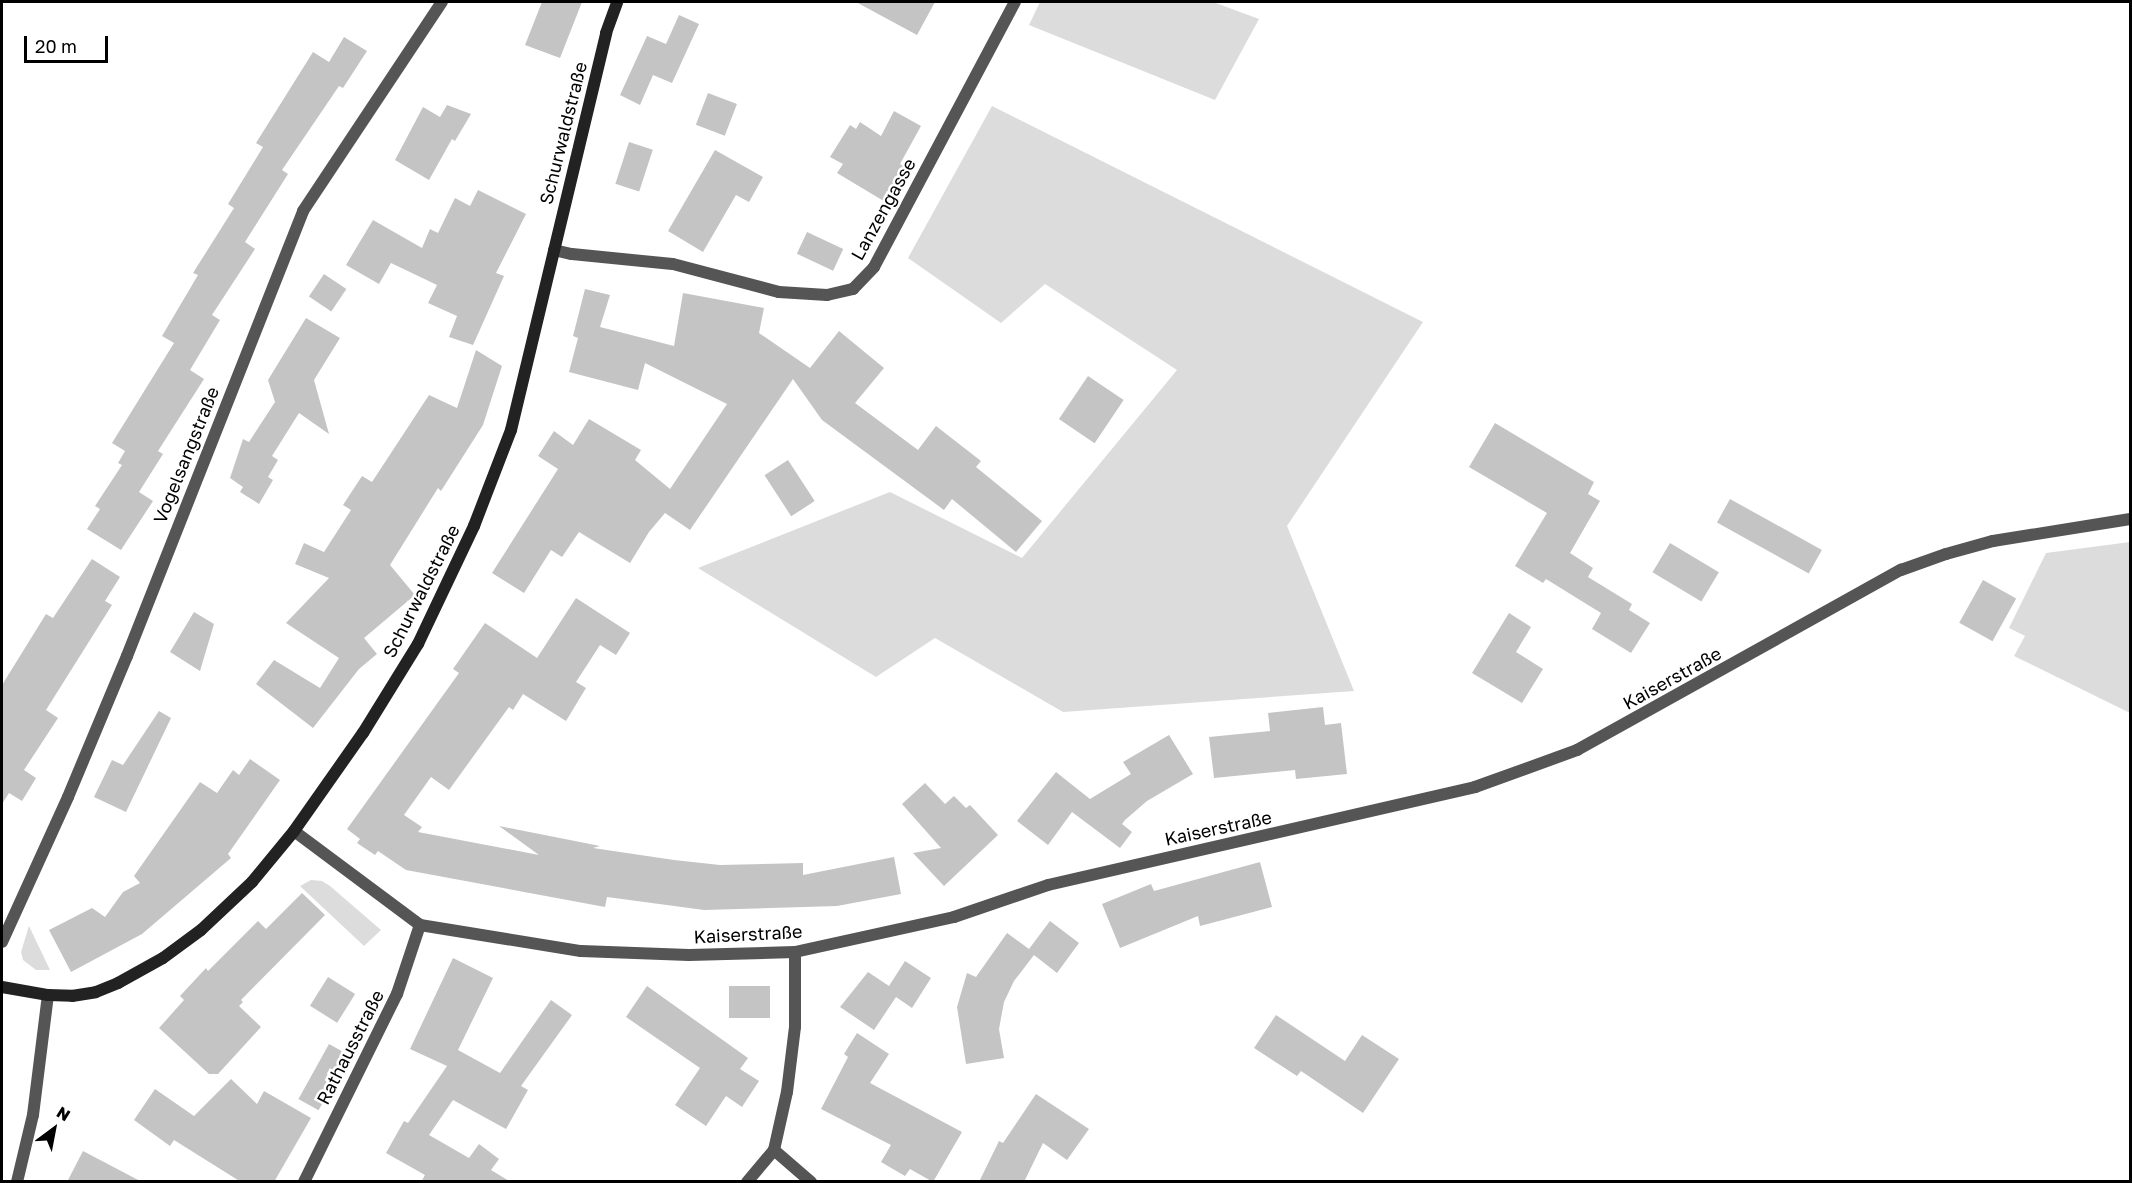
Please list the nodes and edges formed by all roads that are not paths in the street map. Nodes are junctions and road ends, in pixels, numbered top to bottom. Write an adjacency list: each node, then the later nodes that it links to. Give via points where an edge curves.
1 (442, 2): 7 (street, Vogelsangstraße, via 303,211 68,797)
2 (617, 2): 4 (main road, Schurwaldstraße, via 606,33)
3 (1014, 2): 4 (street, Lanzengasse, via 874,267 853,290 827,295 779,292 673,264)
4 (554, 250): 6 (main road, Schurwaldstraße, via 511,430 474,526 418,644 363,733)
5 (2130, 519): 10 (street, Kaiserstraße, via 1994,541 1901,570 1577,750 1475,787 1048,885 954,917)
6 (294, 831): 8 (street, Kaiserstraße); 12 (main road, Schurwaldstraße, via 238,895 201,930 163,958 96,992)
7 (6, 913): 9 (street, Vogelsangstraße)
8 (420, 925): 10 (street, Kaiserstraße, via 581,951 689,955); 15 (street, Rathausstraße, via 397,994)
9 (2, 942)
10 (795, 952): 13 (street, via 795,1027 787,1092)
11 (2, 987): 12 (main road, Schurwaldstraße)
12 (48, 995): 14 (street, via 33,1115)
13 (774, 1150): 16 (street); 17 (street)
14 (17, 1182)
15 (304, 1182)
16 (747, 1182)
17 (811, 1182)

